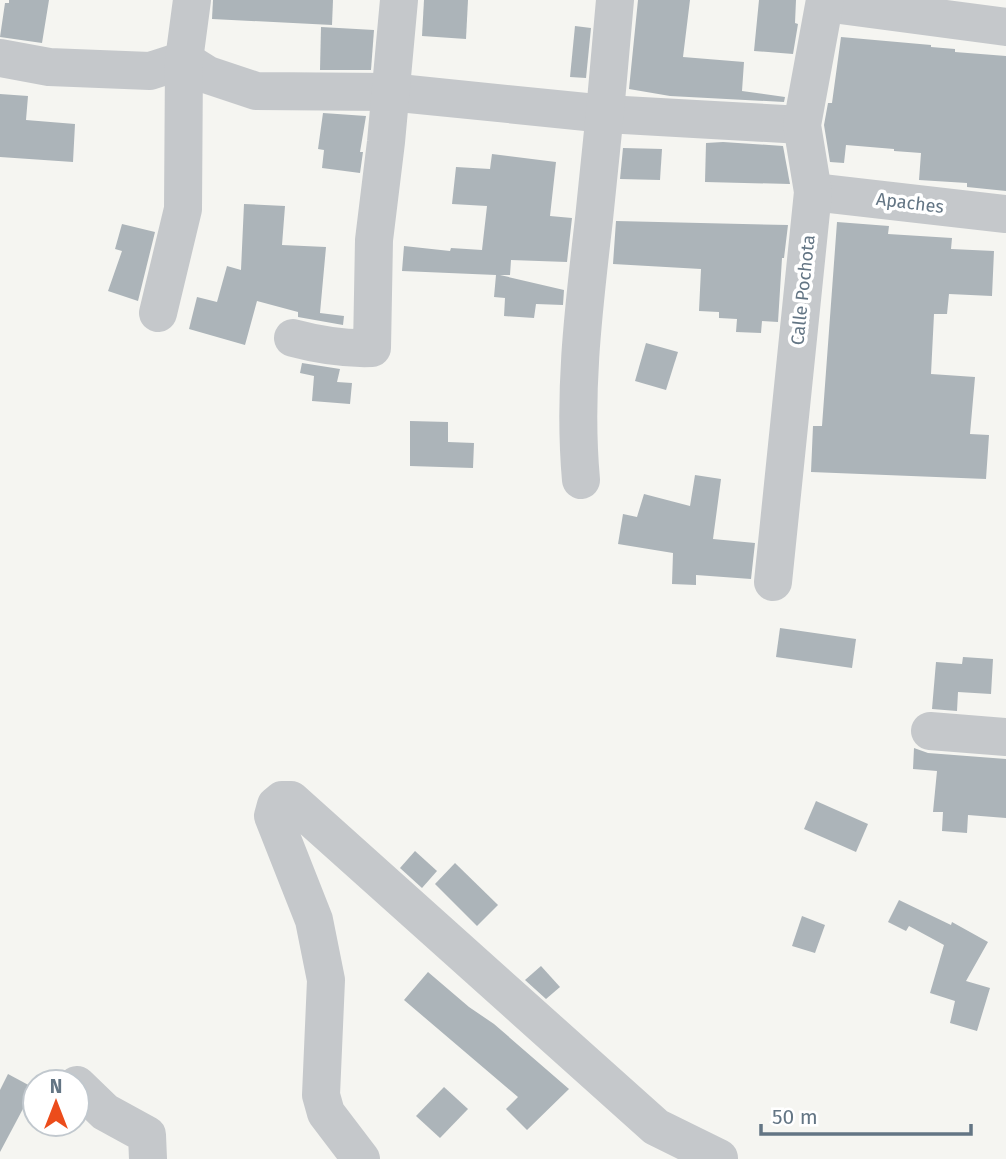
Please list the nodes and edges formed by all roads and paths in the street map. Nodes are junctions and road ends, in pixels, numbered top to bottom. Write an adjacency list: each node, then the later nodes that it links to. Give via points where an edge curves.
1 (192, 0): 7 (street)
2 (399, 0): 8 (street)
3 (615, 0): 9 (street)
4 (825, 1): 5 (street); 10 (street, Calle Pochota)
5 (1006, 27)
6 (0, 58): 7 (street, via 49,68 150,71)
7 (184, 60): 8 (street, via 208,75 257,91); 13 (street, via 183,209)
8 (389, 92): 9 (street); 14 (street, via 374,240 372,348 352,349)
9 (606, 114): 10 (street); 15 (street, via 579,364)
10 (802, 125): 11 (street, Calle Pochota)
11 (814, 192): 12 (street, Apaches); 16 (street, Calle Pochota)
12 (1006, 214)
13 (158, 313)
14 (293, 338)
15 (581, 480)
16 (773, 582)
17 (930, 730): 18 (street)
18 (1006, 737)
19 (91, 1098): 21 (street, via 105,1112 147,1135)
20 (719, 1158): 22 (street, via 656,1127 291,800 282,800 273,816 314,920 326,980 321,1095 326,1113)
21 (148, 1159)
22 (361, 1159)

